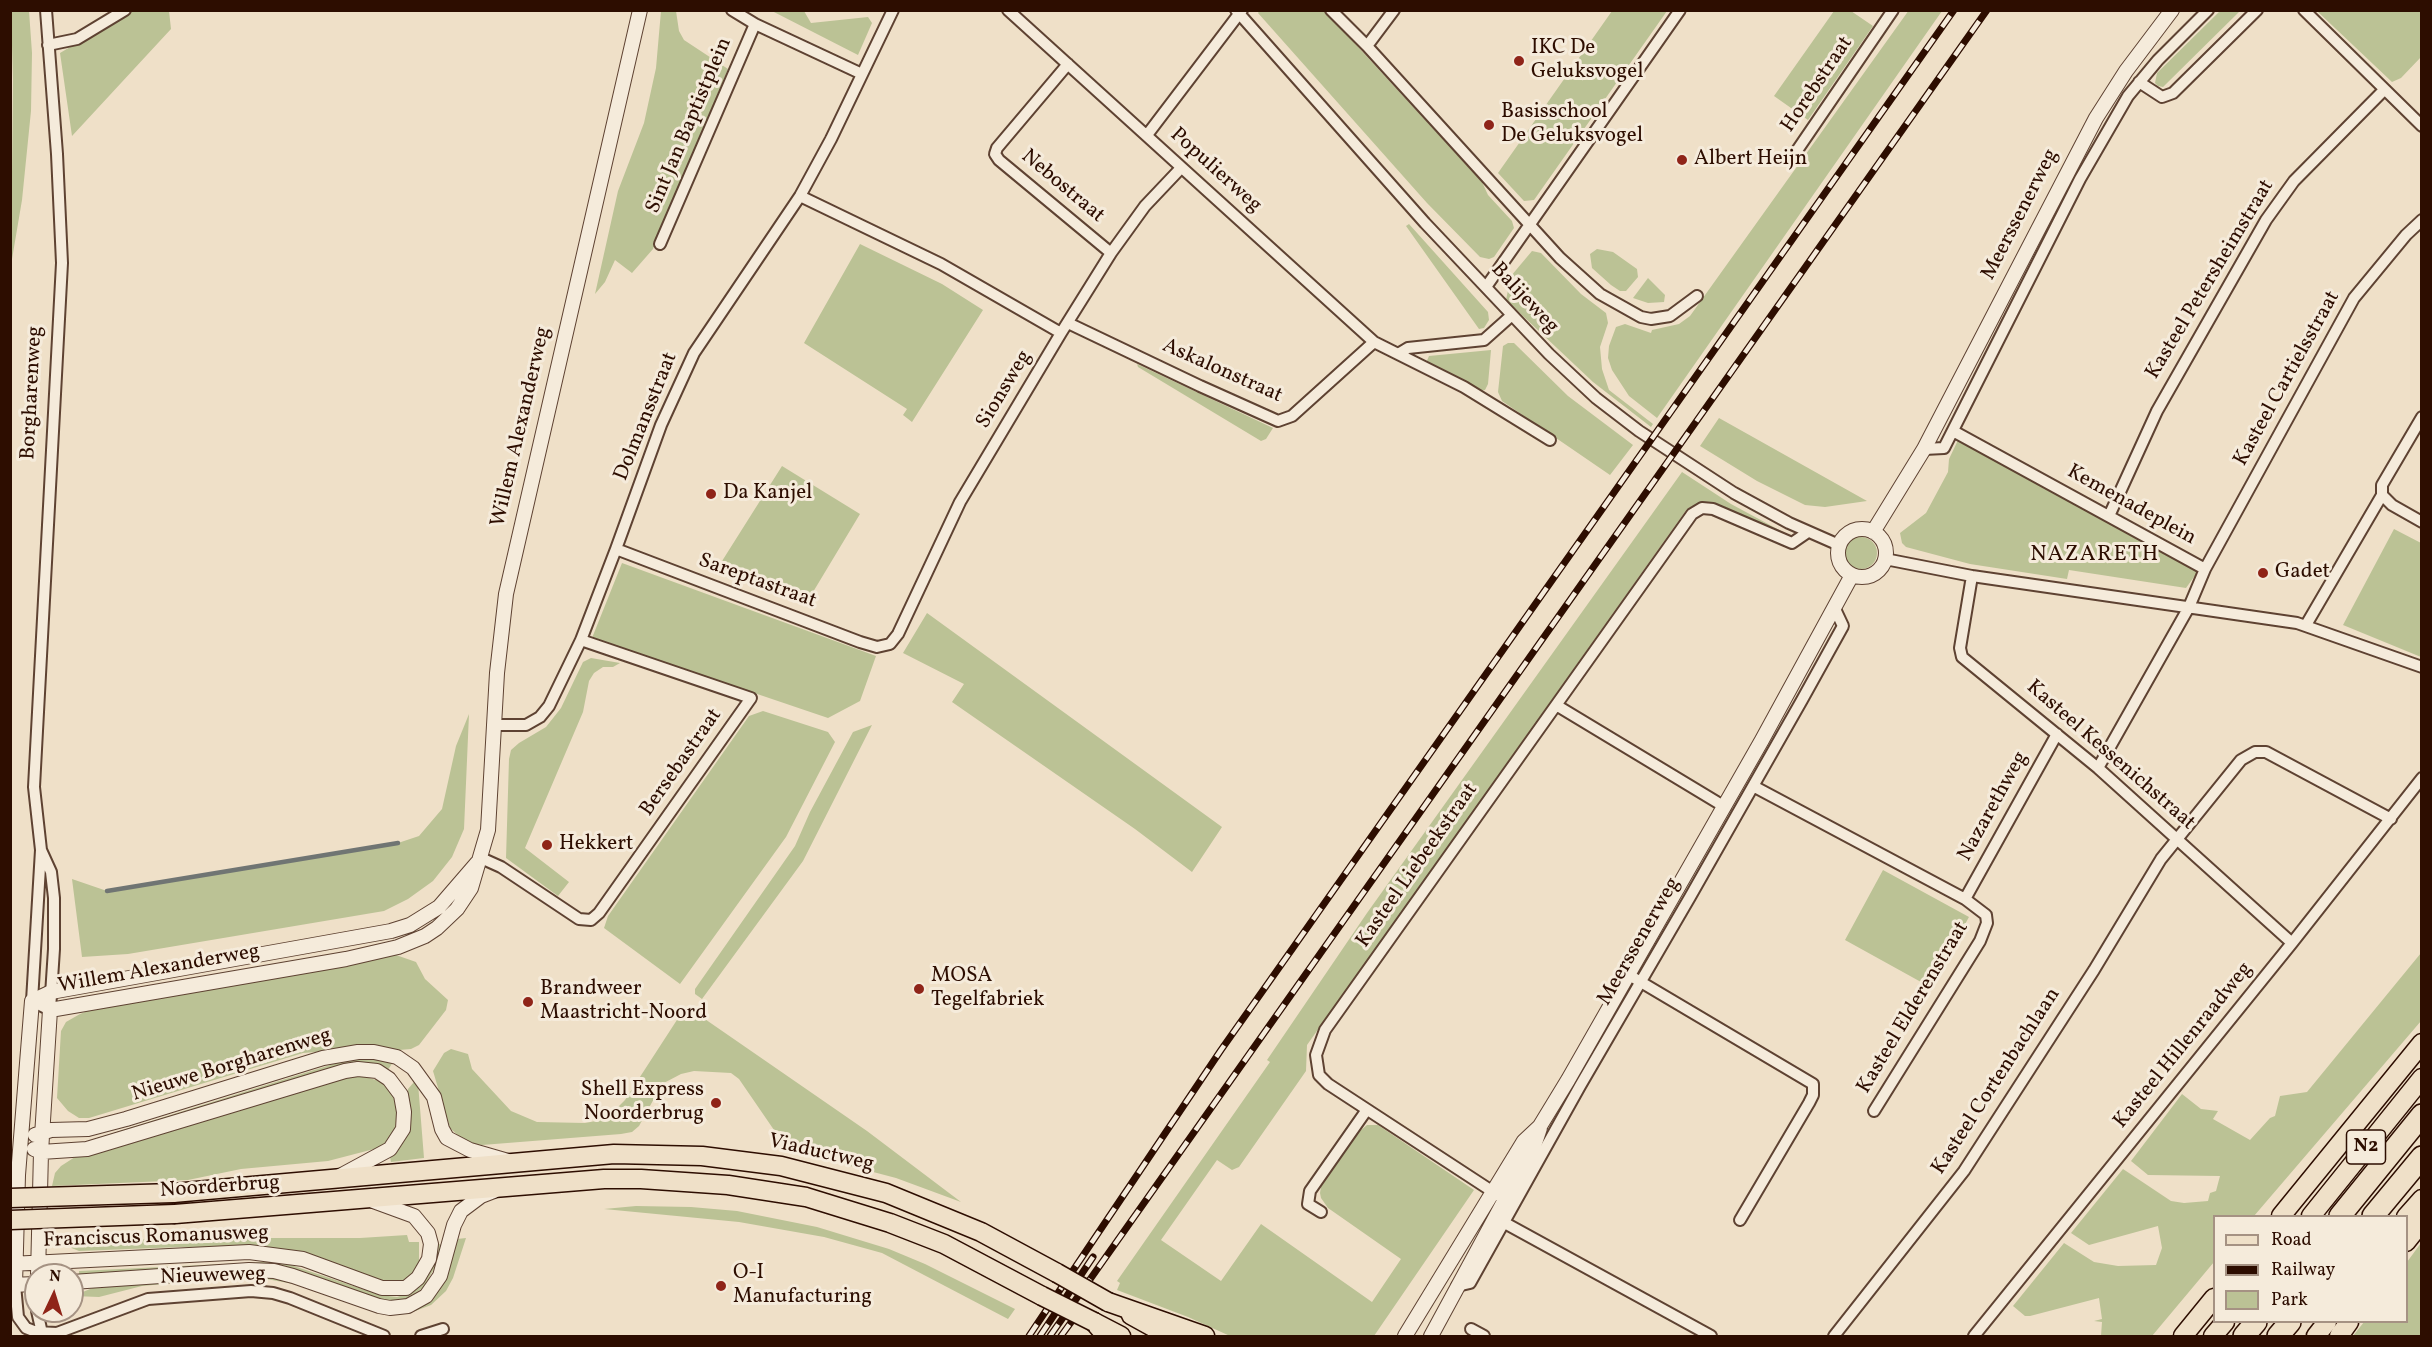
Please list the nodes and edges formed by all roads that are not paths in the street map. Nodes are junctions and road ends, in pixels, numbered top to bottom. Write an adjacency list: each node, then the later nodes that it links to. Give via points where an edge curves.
1 (45, 10): 17 (street, Borgharenweg)
2 (124, 10): 17 (street, via 77,39)
3 (640, 10): 61 (street, Willem Alexanderweg, via 511,568 502,621)
4 (732, 10): 16 (street, Sint Jan Baptistplein)
5 (893, 10): 20 (street, Dolmansstraat)
6 (1008, 10): 19 (street, Populierweg)
7 (1331, 10): 18 (street)
8 (1394, 10): 18 (street)
9 (1680, 10): 29 (street)
10 (1893, 10): 25 (street, Horebstraat)
11 (2172, 10): 42 (street, Meerssenerweg, via 2127,70 2087,134)
12 (2208, 10): 21 (street, Meerssenerweg)
13 (2257, 10): 21 (street, via 2173,93 2162,97)
14 (2304, 10): 22 (street)
15 (1239, 12): 24 (street); 32 (street, Balijeweg)
16 (750, 18): 20 (street, Sint Jan Baptistplein); 30 (street, Sint Jan Baptistplein)
17 (48, 45): 69 (street, Borgharenweg, via 62,263 34,787)
18 (1367, 46): 29 (street)
19 (1068, 64): 24 (street, Populierweg); 31 (street, Nebostraat, via 995,154)
20 (861, 74): 27 (street, Dolmansstraat)
21 (2139, 82): 40 (street, Meerssenerweg, via 2094,153)
22 (2384, 90): 23 (street); 44 (street, Kasteel Petersheimstraat, via 2294,181 2266,220 2157,411)
23 (2421, 126)
24 (1147, 135): 26 (street, Populierweg)
25 (1796, 152)
26 (1181, 168): 31 (street, Sionsweg, via 1145,206); 37 (street, Populierweg)
27 (800, 196): 36 (street, via 941,264); 49 (street, Dolmansstraat, via 694,353 661,425)
28 (2421, 220): 51 (street, Kasteel Cartielsstraat, via 2354,298)
29 (1530, 223): 32 (street); 33 (street, via 1560,258 1600,294 1641,317 1670,316)
30 (660, 244)
31 (1111, 254): 35 (street, Sionsweg)
32 (1486, 287): 34 (street, Balijeweg)
33 (1697, 296)
34 (1512, 315): 38 (street, via 1484,340 1408,348); 46 (street, Balijeweg, via 1588,391 1640,431 1734,493)
35 (1068, 323): 36 (street, Sionsweg); 37 (street, Askalonstraat, via 1278,421 1292,416)
36 (1061, 333): 58 (street, Sionsweg, via 960,502 898,634)
37 (1374, 342): 38 (street, Populierweg)
38 (1398, 354): 41 (street, Populierweg, via 1464,387)
39 (2421, 417): 43 (street, via 2382,484)
40 (1953, 431): 42 (street, Meerssenerweg, via 1944,448); 44 (street, Kemenadeplein)
41 (1550, 441)
42 (1924, 449): 47 (street, Meerssenerweg)
43 (2382, 495): 45 (street, via 2392,506); 56 (street)
44 (2109, 516): 51 (street, Kemenadeplein)
45 (2421, 522)
46 (1808, 532): 48 (street, Balijeweg); 60 (street, Kasteel Liebeekstraat, via 1792,543 1713,509 1702,508 1692,514)
47 (1873, 532): 48 (street, via 1852,531); 50 (street, via 1884,545)
48 (1839, 545): 52 (street, via 1839,562)
49 (616, 549): 57 (street, Dolmansstraat); 58 (street, Sareptastraat, via 860,642)
50 (1885, 559): 52 (street, via 1873,574); 53 (street)
51 (2205, 569): 54 (street, Kemenadeplein)
52 (1852, 575): 55 (street, Meerssenerweg)
53 (1972, 576): 54 (street); 62 (street, Kasteel Kessenichstraat, via 1960,648 1962,657)
54 (2189, 607): 56 (street); 63 (street, Kemenadeplein)
55 (1835, 609): 65 (street, Meerssenerweg, via 1843,626); 66 (street, Meerssenerweg)
56 (2306, 626): 59 (street)
57 (581, 640): 61 (street, Dolmansstraat, via 540,717 522,726); 70 (street, Bersebastraat, via 751,698 591,920 579,919)
58 (886, 646)
59 (2421, 667)
60 (1556, 705): 66 (street); 79 (street, Kasteel Liebeekstraat, via 1325,1030 1316,1055 1319,1075)
61 (495, 725): 70 (street, Willem Alexanderweg, via 488,830)
62 (2057, 734): 63 (street, Kasteel Kessenichstraat); 71 (street, Nazarethweg)
63 (2098, 768): 68 (street, Kasteel Kessenichstraat)
64 (2421, 778): 67 (street, Kasteel Hillenraadweg)
65 (1753, 786): 71 (street); 73 (street, Meerssenerweg)
66 (1725, 807): 73 (street, Meerssenerweg)
67 (2391, 819): 68 (street, Kasteel Cortenbachlaan, via 2266,752 2255,752 2241,760); 72 (street, Kasteel Hillenraadweg)
68 (2177, 839): 72 (street, Kasteel Kessenichstraat); 133 (street, Kasteel Cortenbachlaan, via 1964,1171)
69 (42, 850): 74 (street, Borgharenweg, via 51,872 54,898); 75 (street, Borgharenweg)
70 (481, 858): 74 (street, Willem Alexanderweg, via 439,907 410,925 391,931); 76 (street, Willem Alexanderweg, via 471,888 457,909 425,936 398,947)
71 (1965, 899): 80 (street, Kasteel Elderenstraat, via 1986,915 1984,933)
72 (2292, 943): 134 (street, Kasteel Hillenraadweg)
73 (1635, 979): 90 (street, Meerssenerweg, via 1540,1126 1524,1141); 100 (street, via 1810,1080 1814,1089); 101 (street, Meerssenerweg)
74 (51, 992): 75 (street, Willem Alexanderweg); 76 (street, Borgharenweg)
75 (32, 1001): 76 (street, Willem Alexanderweg); 83 (street, Borgharenweg)
76 (50, 1010): 82 (street, Borgharenweg)
77 (2421, 1042): 95 (main road, N2)
78 (2421, 1078): 96 (main road, N2)
79 (1366, 1112): 90 (street, Kasteel Liebeekstraat); 94 (street, via 1310,1191 1308,1204)
80 (1874, 1112)
81 (2421, 1115): 97 (highway)
82 (42, 1131): 83 (street, Nieuwe Borgharenweg); 84 (street, Borgharenweg); 86 (street, Nieuwe Borgharenweg, via 88,1129 323,1058 374,1052 397,1057 413,1068 435,1097 447,1138 470,1150)
83 (22, 1143): 84 (street); 103 (street, Borgharenweg)
84 (41, 1152): 88 (street, Nieuwe Borgharenweg, via 87,1149 345,1071 377,1071 401,1095 405,1112 403,1130 390,1149); 105 (street, Borgharenweg)
85 (2421, 1156): 98 (highway)
86 (513, 1162): 87 (main road, Viaductweg); 112 (main road, Viaductweg, bridge, via 646,1153 781,1166 856,1184 934,1211 981,1232)
87 (429, 1169): 88 (main road, Noorderbrug)
88 (336, 1178): 91 (main road, Noorderbrug, bridge, via 173,1193)
89 (501, 1188): 92 (main road, Noorderbrug); 108 (street, Franciscus Romanusweg, via 461,1211 440,1276 426,1296 408,1306 379,1306 274,1271); 113 (main road, bridge, via 641,1179 786,1193 861,1212 916,1232)
90 (1499, 1196): 110 (street, Meerssenerweg); 129 (street, Meerssenerweg)
91 (10, 1198)
92 (366, 1199): 103 (main road, Noorderbrug, bridge); 107 (street, Franciscus Romanusweg, via 414,1216 428,1233 429,1259 418,1278 406,1288 382,1288 303,1259 256,1252)
93 (2421, 1199): 99 (main road)
94 (1321, 1212)
95 (2282, 1215)
96 (2312, 1215)
97 (2341, 1215)
98 (2374, 1215)
99 (2408, 1215)
100 (1740, 1220)
101 (1503, 1222): 110 (street, Meerssenerweg, via 1470,1283); 132 (street)
102 (2421, 1222): 104 (main road)
103 (12, 1225): 106 (street, Borgharenweg)
104 (2408, 1239)
105 (38, 1263)
106 (13, 1264): 109 (street, Franciscus Romanusweg)
107 (84, 1265)
108 (84, 1280)
109 (13, 1285): 121 (street, via 18,1317)
110 (1456, 1286): 130 (street, Meerssenerweg)
111 (2213, 1299): 122 (main road)
112 (1108, 1302): 127 (main road, Viaductweg); 128 (main road)
113 (1094, 1322): 125 (main road); 126 (main road)
114 (2224, 1323): 135 (main road)
115 (2255, 1323): 136 (highway)
116 (2289, 1323): 137 (highway)
117 (2326, 1323): 138 (main road)
118 (2348, 1323): 139 (main road)
119 (442, 1329): 124 (street)
120 (1471, 1329): 131 (street)
121 (37, 1335): 123 (street, Nieuweweg, via 67,1330 148,1299 251,1291 290,1298)
122 (2183, 1335)
123 (384, 1336)
124 (421, 1336)
125 (1106, 1336)
126 (1121, 1336)
127 (1169, 1336)
128 (1205, 1336)
129 (1405, 1336)
130 (1431, 1336)
131 (1484, 1336)
132 (1712, 1336)
133 (1834, 1336)
134 (1974, 1336)
135 (2213, 1336)
136 (2244, 1336)
137 (2278, 1336)
138 (2316, 1336)
139 (2339, 1336)

